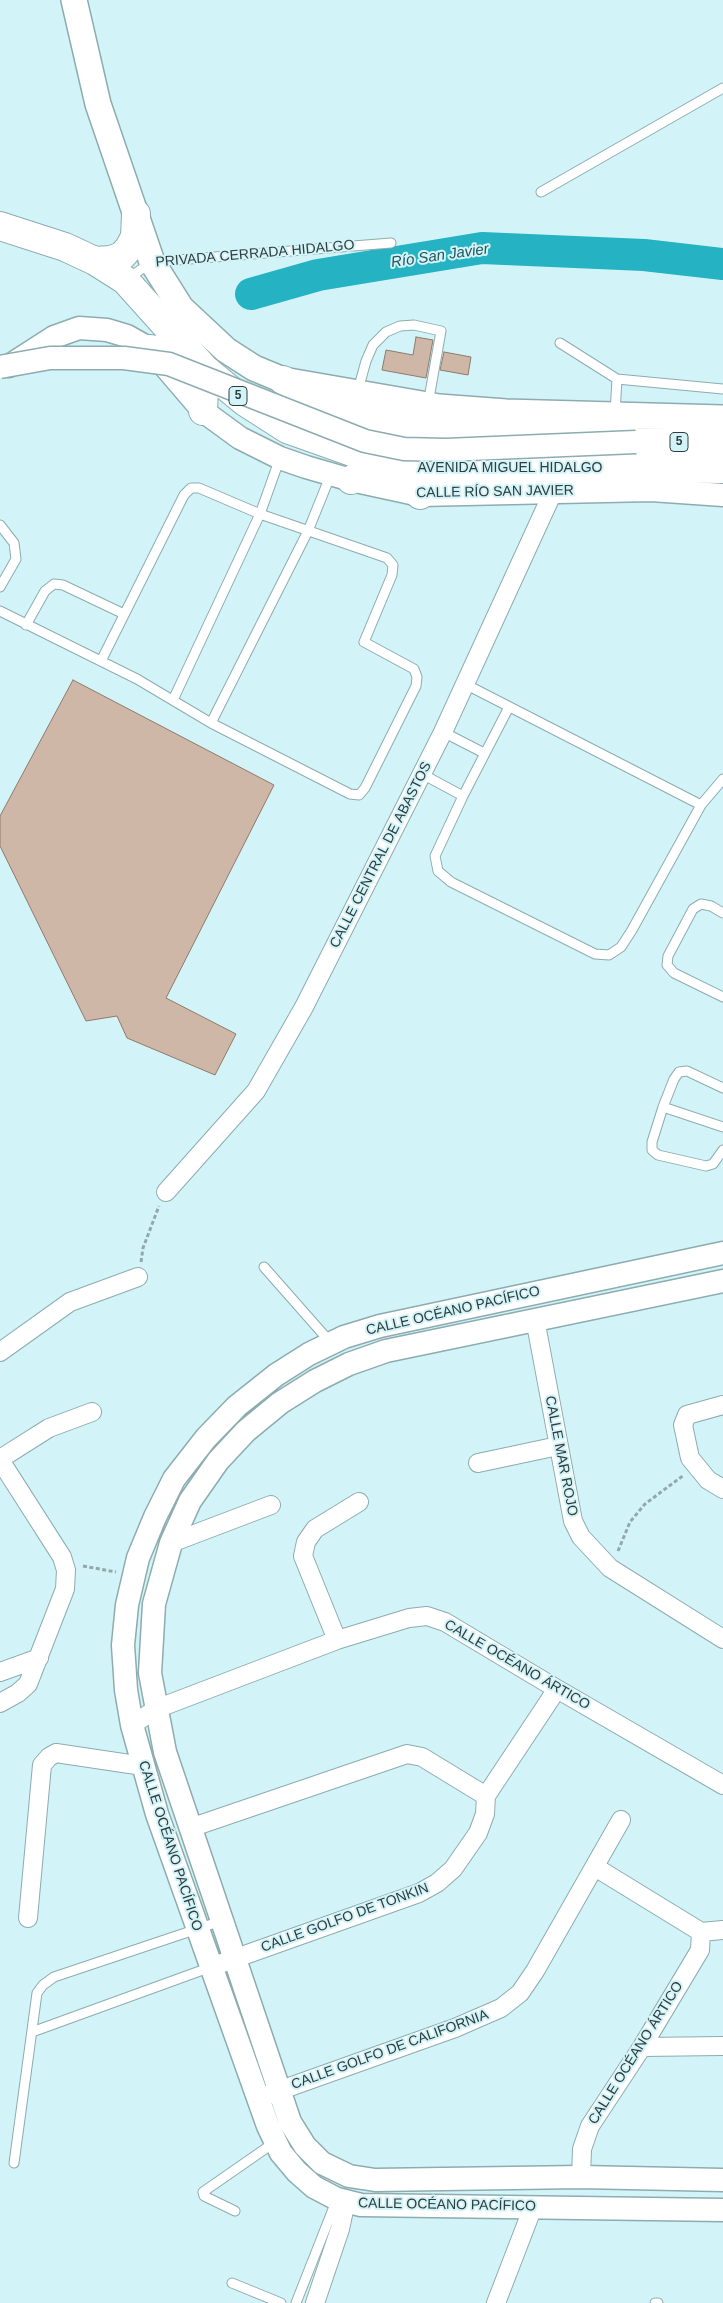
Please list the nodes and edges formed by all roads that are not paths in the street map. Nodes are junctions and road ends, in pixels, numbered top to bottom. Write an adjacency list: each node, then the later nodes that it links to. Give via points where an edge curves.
1 (74, 0): 4 (main road, via 98,104)
2 (723, 88): 3 (lane)
3 (541, 192)
4 (136, 214): 7 (main road, via 135,237 129,248 122,256); 8 (main road)
5 (0, 226): 7 (main road, AVENIDA MIGUEL HIDALGO, via 41,238)
6 (391, 243): 8 (lane, PRIVADA CERRADA HIDALGO)
7 (96, 261): 9 (main road, AVENIDA MIGUEL HIDALGO / 5)
8 (152, 262): 9 (lane, PRIVADA CERRADA HIDALGO); 16 (main road, via 182,308 226,350 254,368)
9 (125, 280): 12 (main road, AVENIDA MIGUEL HIDALGO / 5)
10 (560, 343): 15 (lane)
11 (150, 349): 12 (main road); 14 (street, CALLE RÍO SAN JAVIER, via 127,336 107,330 79,328 54,337); 21 (street, CALLE RÍO SAN JAVIER)
12 (202, 364): 21 (main road); 23 (main road, AVENIDA MIGUEL HIDALGO / 5, via 244,402)
13 (0, 367): 24 (street, AVENIDA MIGUEL HIDALGO, bridge, via 59,358 124,358 169,364 365,441 404,449)
14 (0, 372)
15 (617, 378): 17 (lane); 20 (lane)
16 (283, 380): 18 (main road, via 319,398)
17 (723, 389)
18 (361, 405): 19 (main road); 19 (lane, via 366,361 373,345 386,332 414,325 441,332); 24 (main road, via 430,427 605,433)
19 (428, 405): 20 (main road, via 506,412)
20 (614, 415): 22 (main road)
21 (211, 417): 23 (street); 26 (street, CALLE RÍO SAN JAVIER, via 240,438)
22 (723, 418)
23 (286, 429): 27 (main road, AVENIDA MIGUEL HIDALGO / 5)
24 (636, 442): 25 (main road, AVENIDA MIGUEL HIDALGO / 5)
25 (723, 443)
26 (280, 458): 29 (street, CALLE RÍO SAN JAVIER); 33 (lane)
27 (387, 463): 28 (main road, AVENIDA MIGUEL HIDALGO / 5, via 432,471 564,467); 29 (main road); 31 (main road)
28 (723, 469)
29 (341, 477): 31 (street, CALLE RÍO SAN JAVIER); 35 (lane)
30 (553, 492): 31 (street, CALLE RÍO SAN JAVIER); 32 (street, CALLE RÍO SAN JAVIER, via 651,490); 41 (street, CALLE CENTRAL DE ABASTOS)
31 (420, 495)
32 (723, 495)
33 (260, 514): 35 (lane); 38 (lane, via 199,488 191,488 184,495); 42 (lane)
34 (0, 525): 36 (lane, via 14,543 16,558)
35 (308, 531): 44 (lane); 44 (lane, via 363,548 387,558 393,565 392,575 364,642 414,669 416,686 365,788 359,795 350,794)
36 (0, 586)
37 (0, 611): 39 (lane)
38 (124, 614): 39 (lane, via 63,585 54,584 45,591); 40 (lane)
39 (26, 625): 40 (lane)
40 (101, 661): 42 (lane)
41 (465, 684): 43 (lane); 45 (street, CALLE CENTRAL DE ABASTOS)
42 (173, 700): 44 (lane)
43 (509, 707): 46 (lane); 50 (lane)
44 (211, 723)
45 (444, 732): 46 (lane); 47 (street, CALLE CENTRAL DE ABASTOS)
46 (484, 753): 49 (lane)
47 (422, 774): 49 (lane); 57 (street, CALLE CENTRAL DE ABASTOS, via 304,1007 256,1091)
48 (723, 779): 50 (lane)
49 (463, 796): 50 (lane, via 435,856 438,871 450,882 595,954 609,955 621,947 632,930)
50 (702, 805)
51 (723, 913): 52 (lane, via 701,904 693,909 668,956 667,965 674,973)
52 (723, 997)
53 (723, 1088): 54 (lane, via 687,1071 679,1072)
54 (663, 1107): 55 (lane); 56 (lane, via 652,1142 652,1150 658,1155 706,1166 713,1164)
55 (723, 1127)
56 (723, 1150)
57 (166, 1192)
58 (723, 1253): 63 (street, CALLE OCÉANO PACÍFICO, via 420,1316)
59 (264, 1268): 63 (lane)
60 (138, 1277): 64 (street, via 70,1302)
61 (723, 1281): 62 (street, CALLE OCÉANO PACÍFICO)
62 (535, 1319): 67 (street, CALLE MAR ROJO); 73 (street, CALLE OCÉANO PACÍFICO, via 386,1351 315,1381 280,1403 246,1431 218,1461 190,1502)
63 (331, 1344): 81 (street, CALLE OCÉANO PACÍFICO, via 276,1375 237,1406 174,1478 138,1558 127,1605 122,1645)
64 (0, 1352)
65 (723, 1405): 70 (street, via 688,1415 683,1425 690,1458 708,1480)
66 (92, 1412): 68 (street, via 49,1428)
67 (558, 1446): 69 (street); 74 (street, CALLE MAR ROJO, via 573,1521 593,1553 610,1568)
68 (0, 1460): 76 (street, via 62,1557 66,1570 65,1589)
69 (478, 1463)
70 (723, 1489)
71 (359, 1502): 75 (street, via 315,1529 306,1542 303,1556)
72 (271, 1506): 73 (street)
73 (171, 1543): 80 (street, CALLE OCÉANO PACÍFICO, via 154,1604 150,1673)
74 (723, 1639)
75 (337, 1640): 78 (street, CALLE OCÉANO ÁRTICO, via 409,1618 427,1616 445,1622); 80 (street, CALLE OCÉANO ÁRTICO)
76 (39, 1658): 77 (street); 79 (street, via 28,1684)
77 (0, 1672)
78 (557, 1689): 83 (street, CALLE OCÉANO ÁRTICO); 84 (street, CALLE GOLFO DE TONKIN)
79 (0, 1703)
80 (156, 1709): 81 (street, CALLE OCÉANO ÁRTICO); 86 (street, CALLE OCÉANO PACÍFICO, via 165,1752)
81 (132, 1725): 82 (street, CALLE OCÉANO PACÍFICO)
82 (143, 1766): 88 (street, via 56,1753 42,1765); 90 (street, CALLE OCÉANO PACÍFICO)
83 (723, 1785)
84 (486, 1796): 86 (street, via 422,1757 407,1754); 93 (street, CALLE GOLFO DE TONKIN, via 485,1814 478,1833 453,1869 437,1883 418,1893)
85 (621, 1820): 87 (street, CALLE GOLFO DE CALIFORNIA)
86 (190, 1828): 89 (street, CALLE OCÉANO PACÍFICO)
87 (595, 1867): 92 (street); 98 (street, CALLE GOLFO DE CALIFORNIA, via 535,1972 520,1993 501,2008 455,2028)
88 (28, 1918)
89 (221, 1921): 90 (lane); 93 (street, CALLE OCÉANO PACÍFICO)
90 (198, 1929): 94 (street, CALLE OCÉANO PACÍFICO); 95 (lane, via 54,1977 37,1993)
91 (723, 1930): 92 (street)
92 (701, 1932): 97 (street, CALLE OCÉANO ÁRTICO, via 700,1950)
93 (234, 1959): 94 (street, CALLE GOLFO DE TONKIN); 98 (street, CALLE OCÉANO PACÍFICO)
94 (211, 1966): 95 (lane); 99 (street, CALLE OCÉANO PACÍFICO)
95 (32, 2032): 101 (lane)
96 (723, 2046): 97 (street)
97 (642, 2048): 102 (street, CALLE OCÉANO ÁRTICO, via 590,2126 582,2149)
98 (280, 2090): 99 (street, CALLE GOLFO DE CALIFORNIA); 103 (street, CALLE OCÉANO PACÍFICO, via 290,2122 305,2146 322,2163 349,2176 375,2180)
99 (258, 2098): 100 (street, CALLE OCÉANO PACÍFICO)
100 (276, 2142): 105 (street, CALLE OCÉANO PACÍFICO, via 297,2172 314,2187); 109 (lane, via 203,2192 203,2195)
101 (14, 2163)
102 (581, 2178): 103 (street, CALLE OCÉANO PACÍFICO); 104 (street, CALLE OCÉANO PACÍFICO)
103 (510, 2179): 106 (street)
104 (723, 2180)
105 (342, 2200): 106 (street, CALLE OCÉANO PACÍFICO, via 361,2205); 112 (lane); 113 (street, via 340,2229)
106 (511, 2206): 107 (street, CALLE OCÉANO PACÍFICO)
107 (533, 2207): 108 (street, CALLE OCÉANO PACÍFICO); 114 (street)
108 (723, 2210)
109 (235, 2212)
110 (232, 2283): 111 (lane)
111 (281, 2303)
112 (296, 2303)
113 (315, 2303)
114 (496, 2303)

